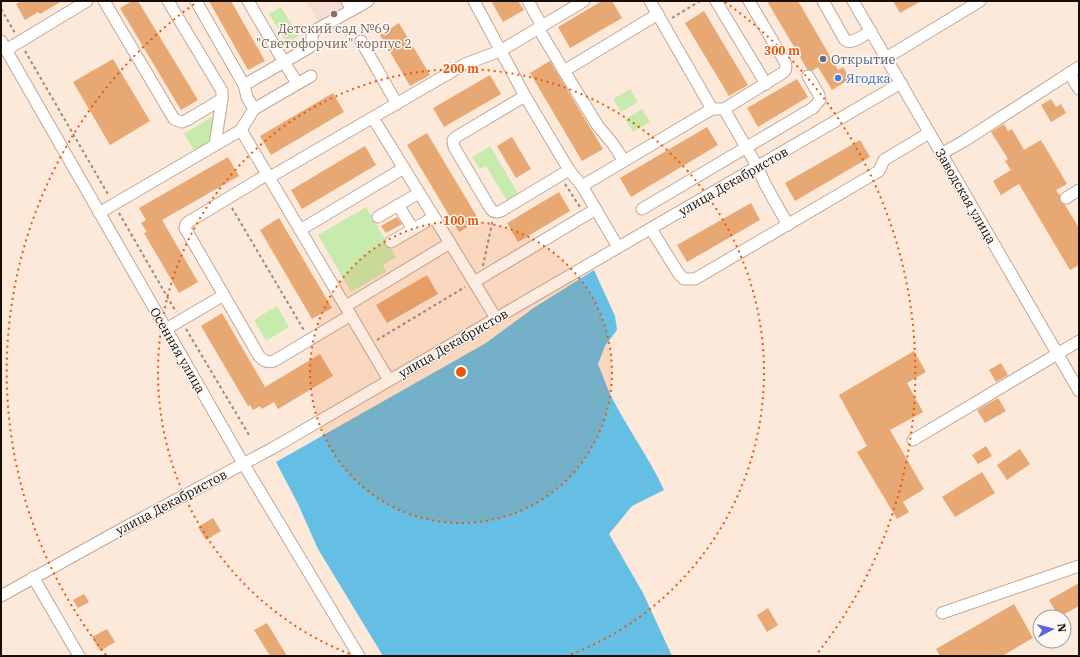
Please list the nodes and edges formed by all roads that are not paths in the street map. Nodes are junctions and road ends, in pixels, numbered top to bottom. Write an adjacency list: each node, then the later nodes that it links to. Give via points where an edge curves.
1 (87, 1): 21 (street, via 20,41)
2 (104, 1): 36 (street, via 174,119 182,122 187,120)
3 (168, 1): 36 (street, via 222,91)
4 (196, 1): 33 (street)
5 (248, 1): 24 (street)
6 (368, 1): 16 (street)
7 (474, 1): 22 (street)
8 (528, 1): 18 (street)
9 (584, 1): 18 (street)
10 (650, 1): 17 (street)
11 (716, 1): 31 (street)
12 (749, 1): 31 (street, via 785,62 785,72)
13 (822, 1): 19 (street, via 848,42)
14 (853, 1): 19 (street, Заводская улица)
15 (980, 1): 23 (street)
16 (349, 6): 24 (street, via 314,31 310,47)
17 (661, 19): 26 (street); 39 (street)
18 (540, 27): 22 (street); 26 (street)
19 (871, 31): 23 (street, Заводская улица)
20 (361, 42): 37 (street)
21 (3, 45): 58 (street, Осенняя улица)
22 (500, 51): 35 (street); 37 (street, via 465,64)
23 (886, 58): 32 (street, Заводская улица)
24 (284, 62): 30 (street); 33 (street)
25 (1079, 67): 27 (street)
26 (564, 71): 46 (street, via 598,126)
27 (1069, 73): 34 (street); 45 (street)
28 (311, 76): 30 (street)
29 (808, 76): 44 (street, via 819,95 820,100 817,104)
30 (297, 83): 38 (street)
31 (766, 84): 39 (street)
32 (900, 84): 42 (street, Заводская улица); 47 (street, улица Декабристов)
33 (244, 85): 38 (street, via 247,97)
34 (1079, 89)
35 (524, 96): 49 (street); 49 (street, via 453,140 454,147 490,208 497,213)
36 (222, 99): 43 (street)
37 (397, 104): 40 (street)
38 (254, 108): 41 (street)
39 (718, 109): 44 (street); 46 (street)
40 (373, 118): 48 (street); 50 (street)
41 (241, 130): 43 (street); 50 (street)
42 (929, 133): 45 (street, Заводская улица); 61 (street, via 884,160 878,171)
43 (215, 145): 58 (street)
44 (747, 147): 47 (street); 56 (street)
45 (941, 154): 74 (street, Заводская улица)
46 (624, 161): 51 (street)
47 (758, 166): 61 (street); 62 (street, улица Декабристов)
48 (404, 168): 53 (street); 63 (street)
49 (569, 170): 51 (street)
50 (269, 176): 63 (street); 69 (street, via 226,198 186,224 185,228)
51 (582, 186): 57 (street)
52 (1079, 190): 54 (street)
53 (419, 192): 55 (street); 60 (street)
54 (1066, 198)
55 (398, 205): 59 (street); 64 (street)
56 (642, 208)
57 (596, 209): 67 (street); 68 (street)
58 (99, 213): 72 (street, Осенняя улица)
59 (378, 217)
60 (434, 217): 64 (street); 66 (street)
61 (788, 225): 62 (street, via 690,280 679,274)
62 (652, 229): 67 (street, улица Декабристов)
63 (300, 230): 70 (street)
64 (413, 230): 65 (street)
65 (391, 242)
66 (450, 243): 68 (street); 70 (street)
67 (618, 247): 71 (street, улица Декабристов)
68 (477, 280): 71 (street)
69 (224, 295): 70 (street, via 263,361 268,363 310,340); 72 (street)
70 (348, 311): 75 (street)
71 (496, 318): 75 (street, улица Декабристов)
72 (166, 329): 78 (street, Осенняя улица)
73 (1079, 341): 74 (street)
74 (1057, 354): 76 (street, Заводская улица); 77 (street)
75 (389, 380): 78 (street, улица Декабристов)
76 (1079, 391)
77 (913, 440)
78 (243, 463): 80 (street, улица Декабристов); 84 (street, Осенняя улица)
79 (1079, 566): 82 (street)
80 (33, 578): 81 (street, улица Декабристов); 83 (street)
81 (1, 596)
82 (942, 613)
83 (79, 656)
84 (359, 656)

